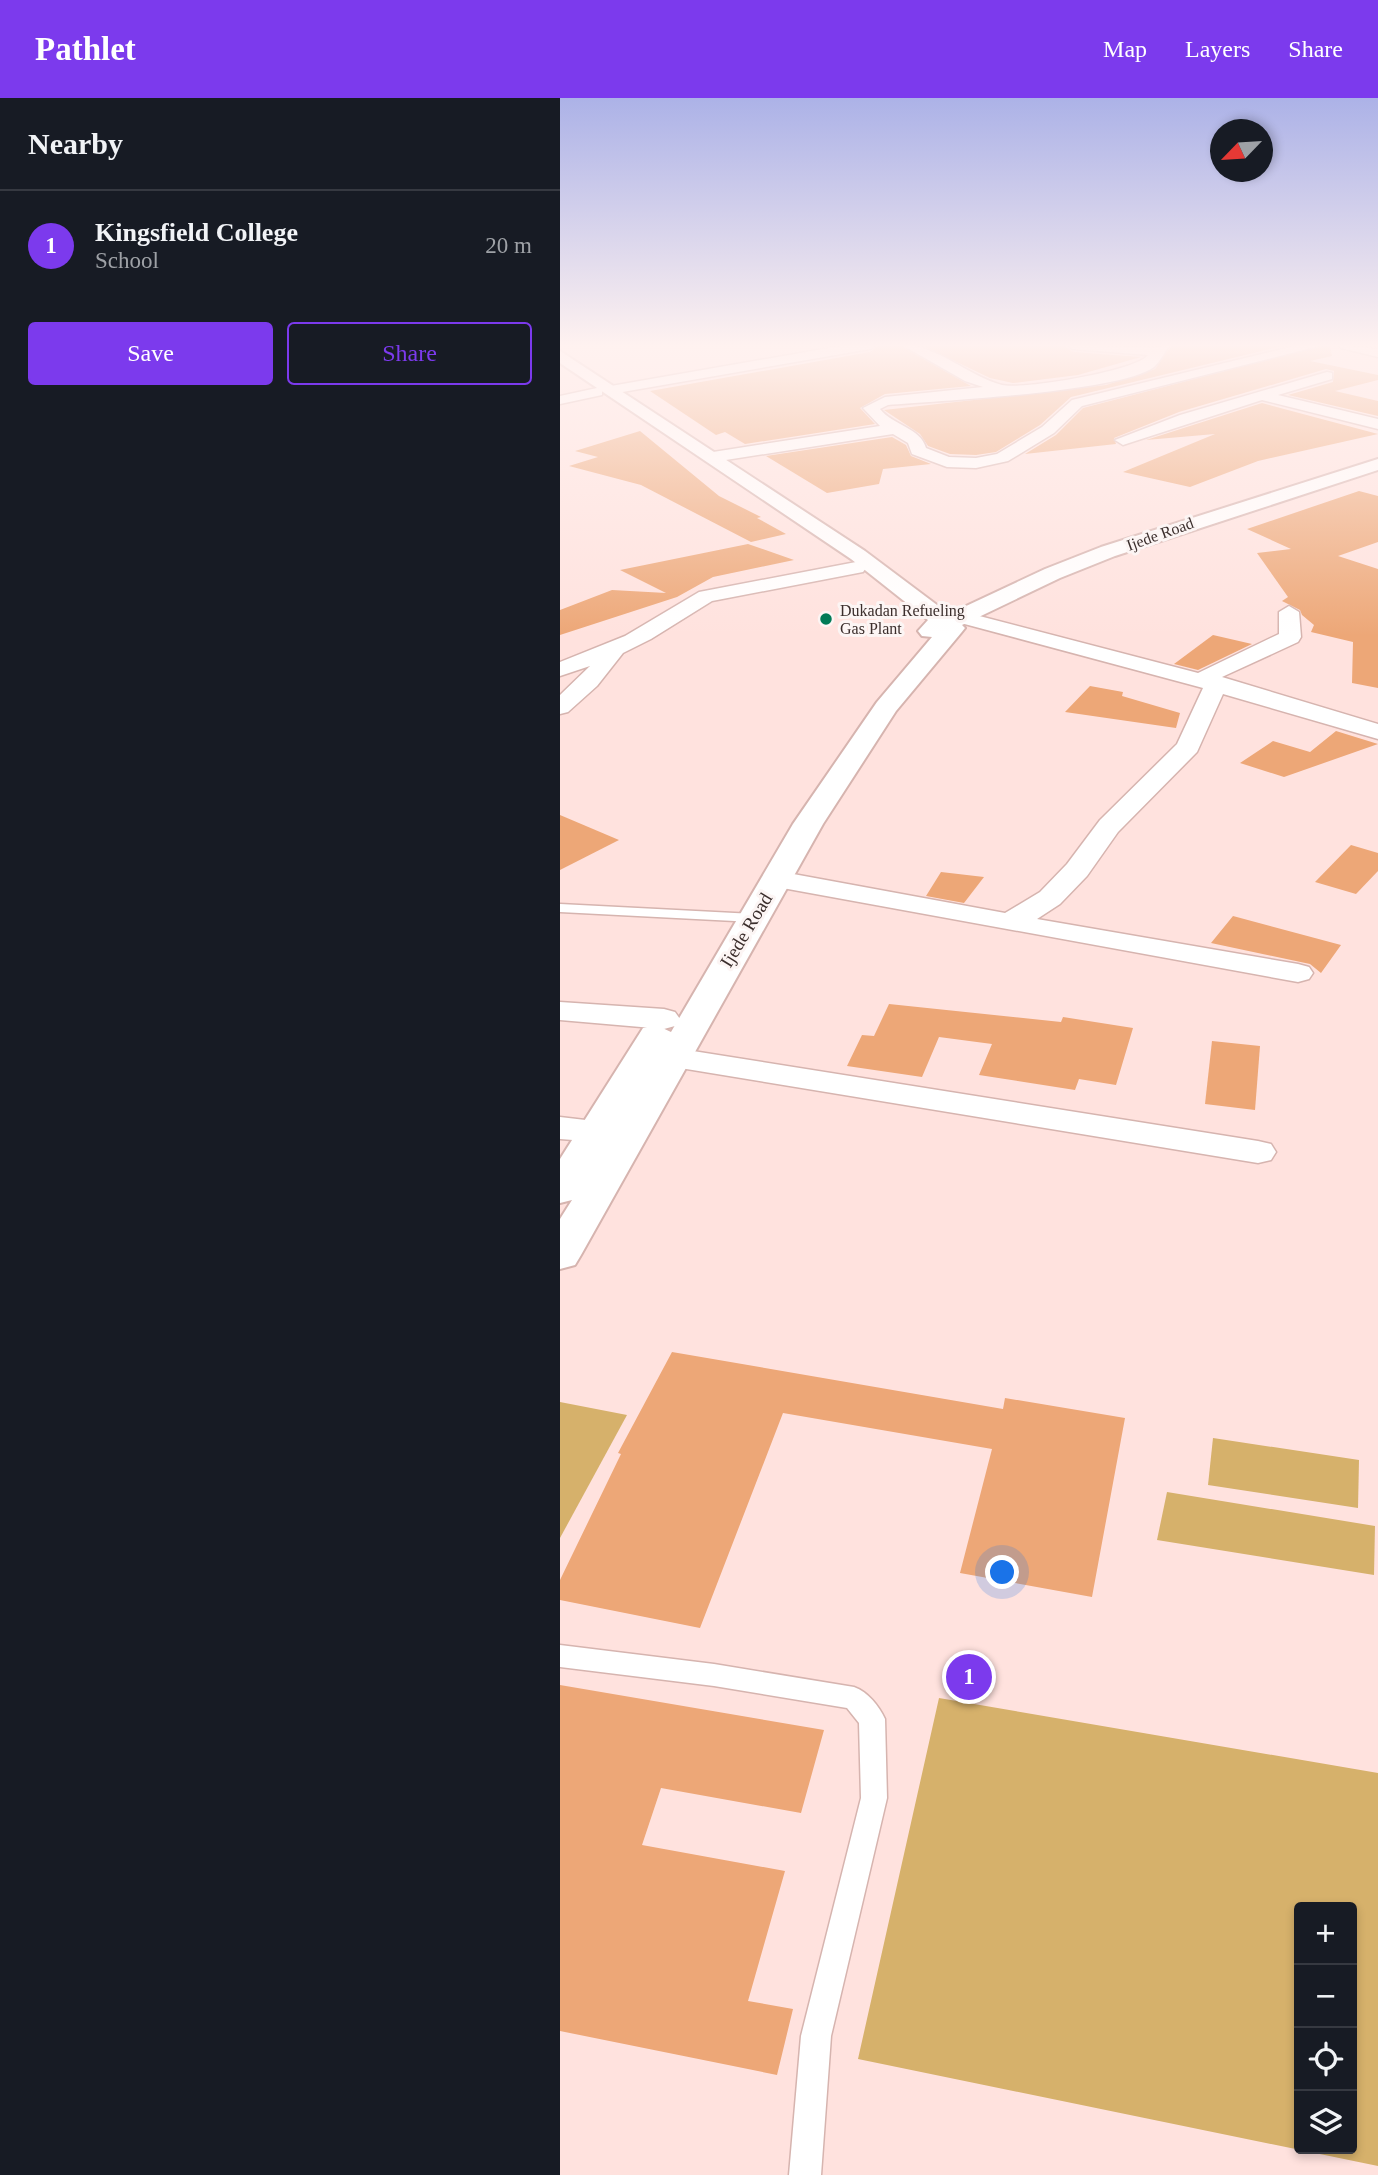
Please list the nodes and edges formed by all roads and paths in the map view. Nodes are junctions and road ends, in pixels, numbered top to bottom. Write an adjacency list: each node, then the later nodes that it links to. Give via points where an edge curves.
1 (677, 442): 8 (main road)
2 (688, 442): 6 (main road)
3 (810, 442): 6 (street)
4 (916, 442): 5 (street, via 918,451 935,460 964,463 991,460)
5 (1030, 442)
6 (713, 457): 10 (main road)
7 (1378, 464): 10 (main road, Ijede Road, via 1067,567)
8 (856, 568): 10 (main road); 11 (street, via 706,596)
9 (1289, 612): 13 (street, via 1290,637 1211,672 1207,678)
10 (949, 622): 13 (street); 16 (main road, Ijede Road, via 953,631 886,707); 18 (main road, Ijede Road, via 864,706 782,824)
11 (616, 649): 12 (street); 14 (street)
12 (560, 669)
13 (1216, 684): 15 (street); 19 (street, via 1188,747 1109,826 1050,898)
14 (560, 707)
15 (1378, 732)
16 (777, 879): 18 (main road, Ijede Road); 19 (street)
17 (560, 908): 18 (lane)
18 (740, 918): 22 (main road, Ijede Road); 23 (main road, Ijede Road)
19 (1010, 923): 20 (street)
20 (1298, 973)
21 (560, 1011): 22 (street)
22 (664, 1019): 25 (main road, Ijede Road)
23 (674, 1058): 26 (street); 28 (main road, Ijede Road)
24 (560, 1128): 25 (street)
25 (599, 1131): 27 (main road, Ijede Road)
26 (1258, 1152)
27 (560, 1189)
28 (560, 1255)
29 (560, 1656): 30 (lane, via 854,1698 872,1719 874,1798 816,2036)
30 (805, 2175)

